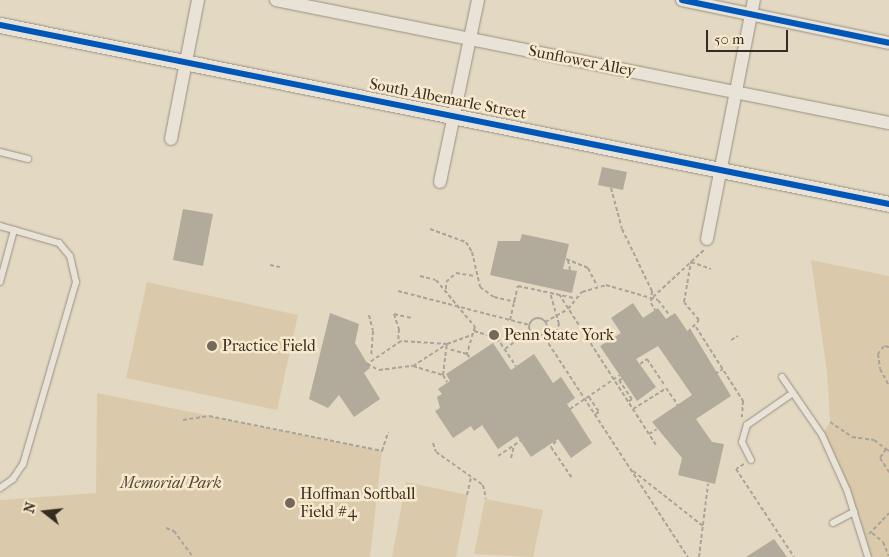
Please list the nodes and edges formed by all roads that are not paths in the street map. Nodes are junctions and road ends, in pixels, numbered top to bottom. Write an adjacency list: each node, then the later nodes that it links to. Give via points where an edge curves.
1 (198, 0): 10 (street)
2 (276, 0): 8 (street, Sunflower Alley)
3 (478, 0): 8 (street)
4 (682, 0): 6 (street)
5 (754, 0): 6 (street)
6 (751, 14): 9 (street); 11 (street)
7 (0, 24): 10 (street, South Albemarle Street)
8 (470, 39): 11 (street, Sunflower Alley); 12 (street)
9 (889, 43)
10 (186, 61): 12 (street, South Albemarle Street); 14 (street)
11 (736, 92): 13 (street, Sunflower Alley); 17 (street)
12 (454, 114): 17 (street, South Albemarle Street); 18 (street)
13 (889, 123)
14 (171, 138)
15 (0, 152): 16 (lane)
16 (28, 159)
17 (721, 169): 19 (street, South Albemarle Street); 22 (street)
18 (440, 182)
19 (889, 204)
20 (0, 226): 21 (lane)
21 (14, 230): 23 (lane); 27 (lane, via 59,243 70,256 76,282 23,464)
22 (707, 243)
23 (0, 282)
24 (782, 377): 25 (lane)
25 (793, 393): 26 (lane, via 746,425 742,442); 28 (lane, via 822,435)
26 (751, 460)
27 (0, 488)
28 (854, 512): 29 (lane); 30 (lane)
29 (833, 523)
30 (868, 557)

